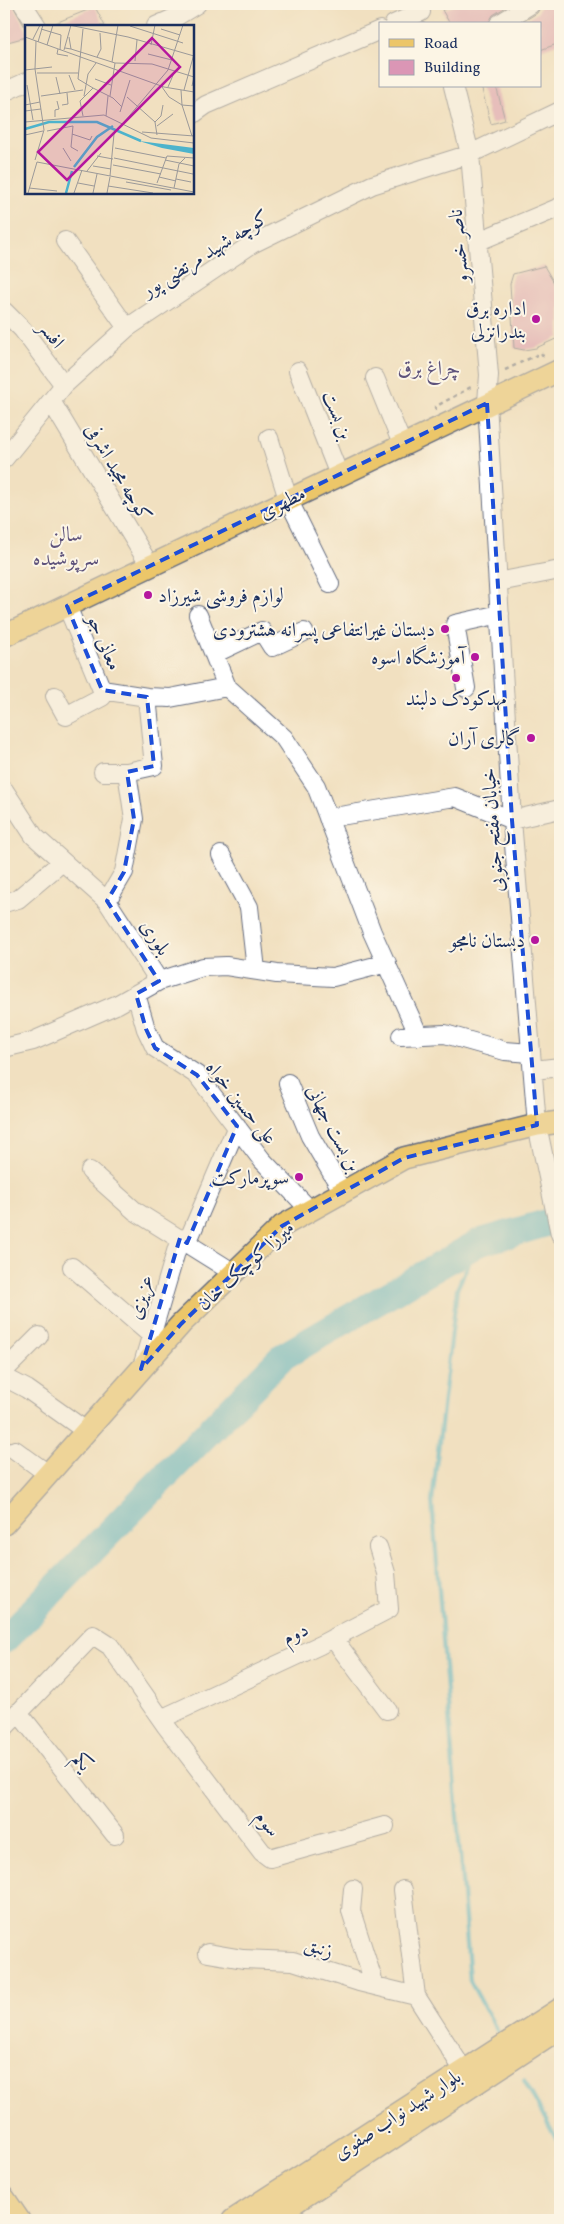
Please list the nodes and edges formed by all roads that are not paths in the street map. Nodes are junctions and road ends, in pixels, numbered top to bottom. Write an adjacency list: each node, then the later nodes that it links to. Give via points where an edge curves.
1 (23, 4): 7 (street)
2 (197, 4): 8 (street)
3 (532, 4): 6 (street)
4 (422, 13): 5 (street)
5 (399, 22)
6 (502, 22)
7 (36, 25)
8 (158, 25)
9 (379, 30): 13 (street, via 206,105)
10 (25, 82): 12 (street)
11 (454, 88): 15 (street, ناصر خسرو)
12 (4, 92)
13 (194, 114)
14 (558, 118): 15 (street, کوچه شهید مرتضی پور)
15 (470, 154): 17 (street, ناصر خسرو); 20 (street, کوچه شهید مرتضی پور, via 372,185 252,244)
16 (560, 207): 17 (street)
17 (479, 240): 26 (street, ناصر خسرو, via 489,374)
18 (65, 241): 20 (street)
19 (4, 312): 24 (street, افسر, via 23,330)
20 (127, 328): 24 (street, کوچه شهید مرتضی پور)
21 (560, 370): 26 (main road, مطهری)
22 (298, 371): 30 (street, بن بست)
23 (375, 378): 28 (street)
24 (64, 385): 25 (street, کوچه شهید مرتضی پور)
25 (51, 401): 29 (street, کوچه شهید مرتضی پور); 32 (street, کوچه مجید اشرفی)
26 (487, 403): 28 (main road, مطهری); 34 (street, خیابان مفتح جنوبی)
27 (269, 438): 31 (street)
28 (402, 444): 30 (main road, مطهری)
29 (4, 459)
30 (339, 475): 31 (main road, مطهری)
31 (288, 499): 32 (main road, مطهری); 35 (street)
32 (150, 566): 36 (main road, مطهری)
33 (560, 570): 34 (street)
34 (498, 582): 37 (street, خیابان مفتح جنوبی)
35 (330, 584)
36 (67, 606): 40 (main road, مطهری); 44 (street, معانی جو)
37 (500, 614): 43 (street, via 455,624); 52 (street, خیابان مفتح جنوبی)
38 (198, 615): 41 (street)
39 (304, 632): 41 (street, via 272,647 262,631)
40 (4, 636)
41 (214, 654): 42 (street)
42 (228, 687): 46 (street, معانی جو, via 170,698); 51 (street, via 284,738 316,786)
43 (466, 688)
44 (102, 690): 45 (street, via 102,697 66,716); 46 (street, معانی جو)
45 (55, 696)
46 (148, 697): 48 (street, via 154,766)
47 (103, 772): 48 (street)
48 (126, 772): 55 (street, via 134,819 124,872)
49 (4, 790): 54 (street, بلوری, via 34,836)
50 (560, 809): 52 (street)
51 (328, 818): 52 (street, via 455,797); 57 (street)
52 (512, 820): 64 (street, خیابان مفتح جنوبی)
53 (221, 855): 58 (street, via 249,907)
54 (62, 862): 55 (street, بلوری); 56 (street, via 18,899)
55 (107, 902): 59 (street, بلوری)
56 (4, 903)
57 (387, 963): 58 (street, بلوری, via 333,977); 62 (street)
58 (256, 970): 59 (street, بلوری, via 203,967)
59 (159, 980): 60 (street)
60 (136, 994): 63 (street, via 33,1041); 69 (street, علی حسین خواه, via 155,1048 197,1075)
61 (401, 1036): 62 (street)
62 (419, 1036): 64 (street, via 445,1034)
63 (4, 1048)
64 (532, 1061): 65 (street); 68 (street, خیابان مفتح جنوبی)
65 (560, 1067)
66 (288, 1083): 71 (street, بن بست جهانی, via 310,1136)
67 (560, 1122): 68 (main road, میرزا کوچک خان)
68 (538, 1125): 71 (main road, میرزا کوچک خان, via 404,1158); 73 (street, خیابان مفتح جنوبی)
69 (237, 1126): 72 (street, علی حسین خواه, via 262,1160); 74 (street, عزیزی)
70 (90, 1171): 74 (street, via 135,1211)
71 (343, 1192): 72 (main road, میرزا کوچک خان)
72 (310, 1210): 76 (main road, میرزا کوچک خان, via 282,1226)
73 (560, 1234)
74 (183, 1240): 76 (street); 77 (street, عزیزی)
75 (72, 1267): 77 (street)
76 (234, 1273): 79 (main road, میرزا کوچک خان)
77 (151, 1335): 79 (street, عزیزی)
78 (39, 1336): 80 (street)
79 (141, 1368): 81 (main road, میرزا کوچک خان)
80 (4, 1372): 81 (street)
81 (86, 1431): 83 (main road, میرزا کوچک خان)
82 (15, 1450): 83 (street)
83 (48, 1474): 84 (main road, میرزا کوچک خان)
84 (4, 1524)
85 (378, 1547): 86 (street, دوم, via 386,1573 389,1609)
86 (333, 1638): 87 (street); 89 (street, دوم)
87 (388, 1710)
88 (18, 1712): 89 (street, via 93,1635 110,1646); 90 (street); 92 (street, یکم)
89 (161, 1719): 91 (street, سوم, via 262,1852 270,1858)
90 (4, 1728)
91 (385, 1826)
92 (115, 1835)
93 (353, 1889): 96 (street, via 351,1910)
94 (403, 1890): 97 (street)
95 (208, 1953): 96 (street, زنبق, via 243,1959 293,1961)
96 (375, 1986): 97 (street, زنبق)
97 (416, 1996): 100 (street)
98 (560, 2009): 100 (main road, بلوار شهید نواب صفوی)
99 (560, 2028): 104 (main road, بلوار شهید نواب صفوی)
100 (464, 2071): 103 (main road, بلوار شهید نواب صفوی)
101 (4, 2198): 102 (main road)
102 (19, 2220)
103 (233, 2220)
104 (268, 2220)

